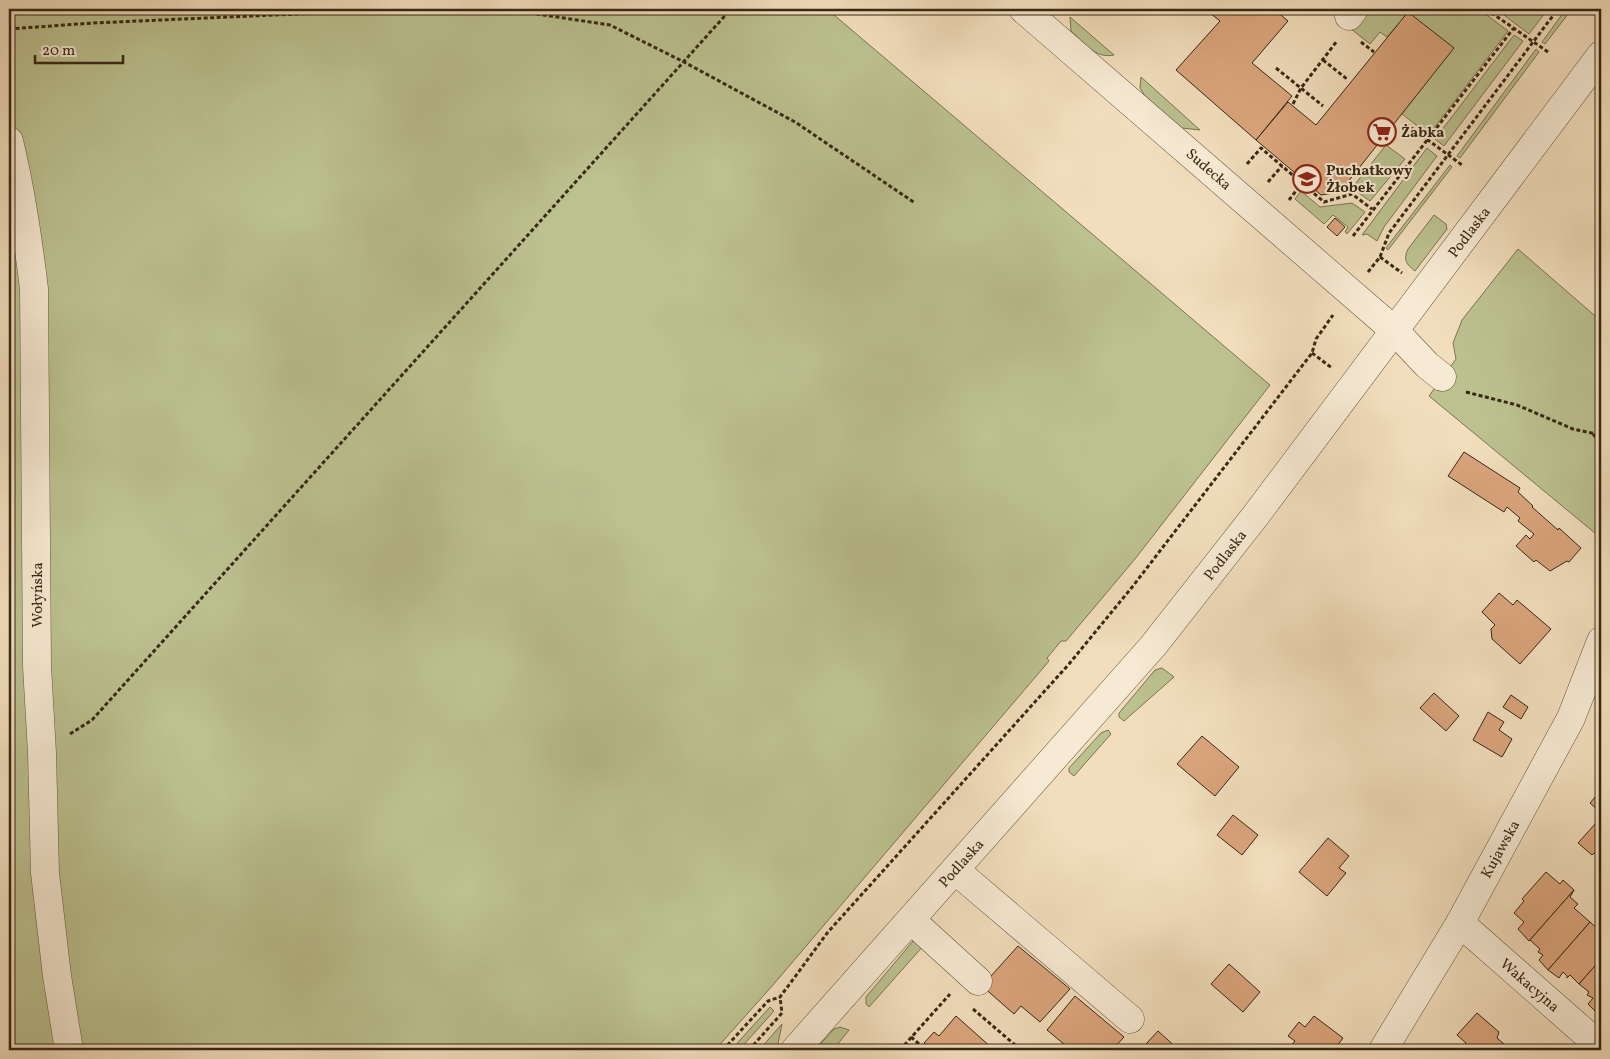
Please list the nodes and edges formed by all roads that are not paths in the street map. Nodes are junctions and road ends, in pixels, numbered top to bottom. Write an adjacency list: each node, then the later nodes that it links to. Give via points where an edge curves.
1 (1023, 9): 4 (street, Sudecka)
2 (1601, 55): 4 (street, Podlaska)
3 (9, 141): 13 (street, Wołyńska, via 23,206 34,289 37,666 46,873)
4 (1395, 330): 5 (street, Sudecka); 7 (street, Podlaska, via 1153,646)
5 (1449, 384)
6 (1601, 641): 9 (street, Kujawska, via 1571,718)
7 (955, 870): 8 (street, Podlaska); 11 (street)
8 (911, 920): 10 (street); 14 (street, Podlaska)
9 (1460, 923): 12 (street, Wakacyjna); 15 (street, Kujawska)
10 (978, 981)
11 (1130, 1019)
12 (1601, 1047)
13 (69, 1050)
14 (795, 1050)
15 (1383, 1050)

